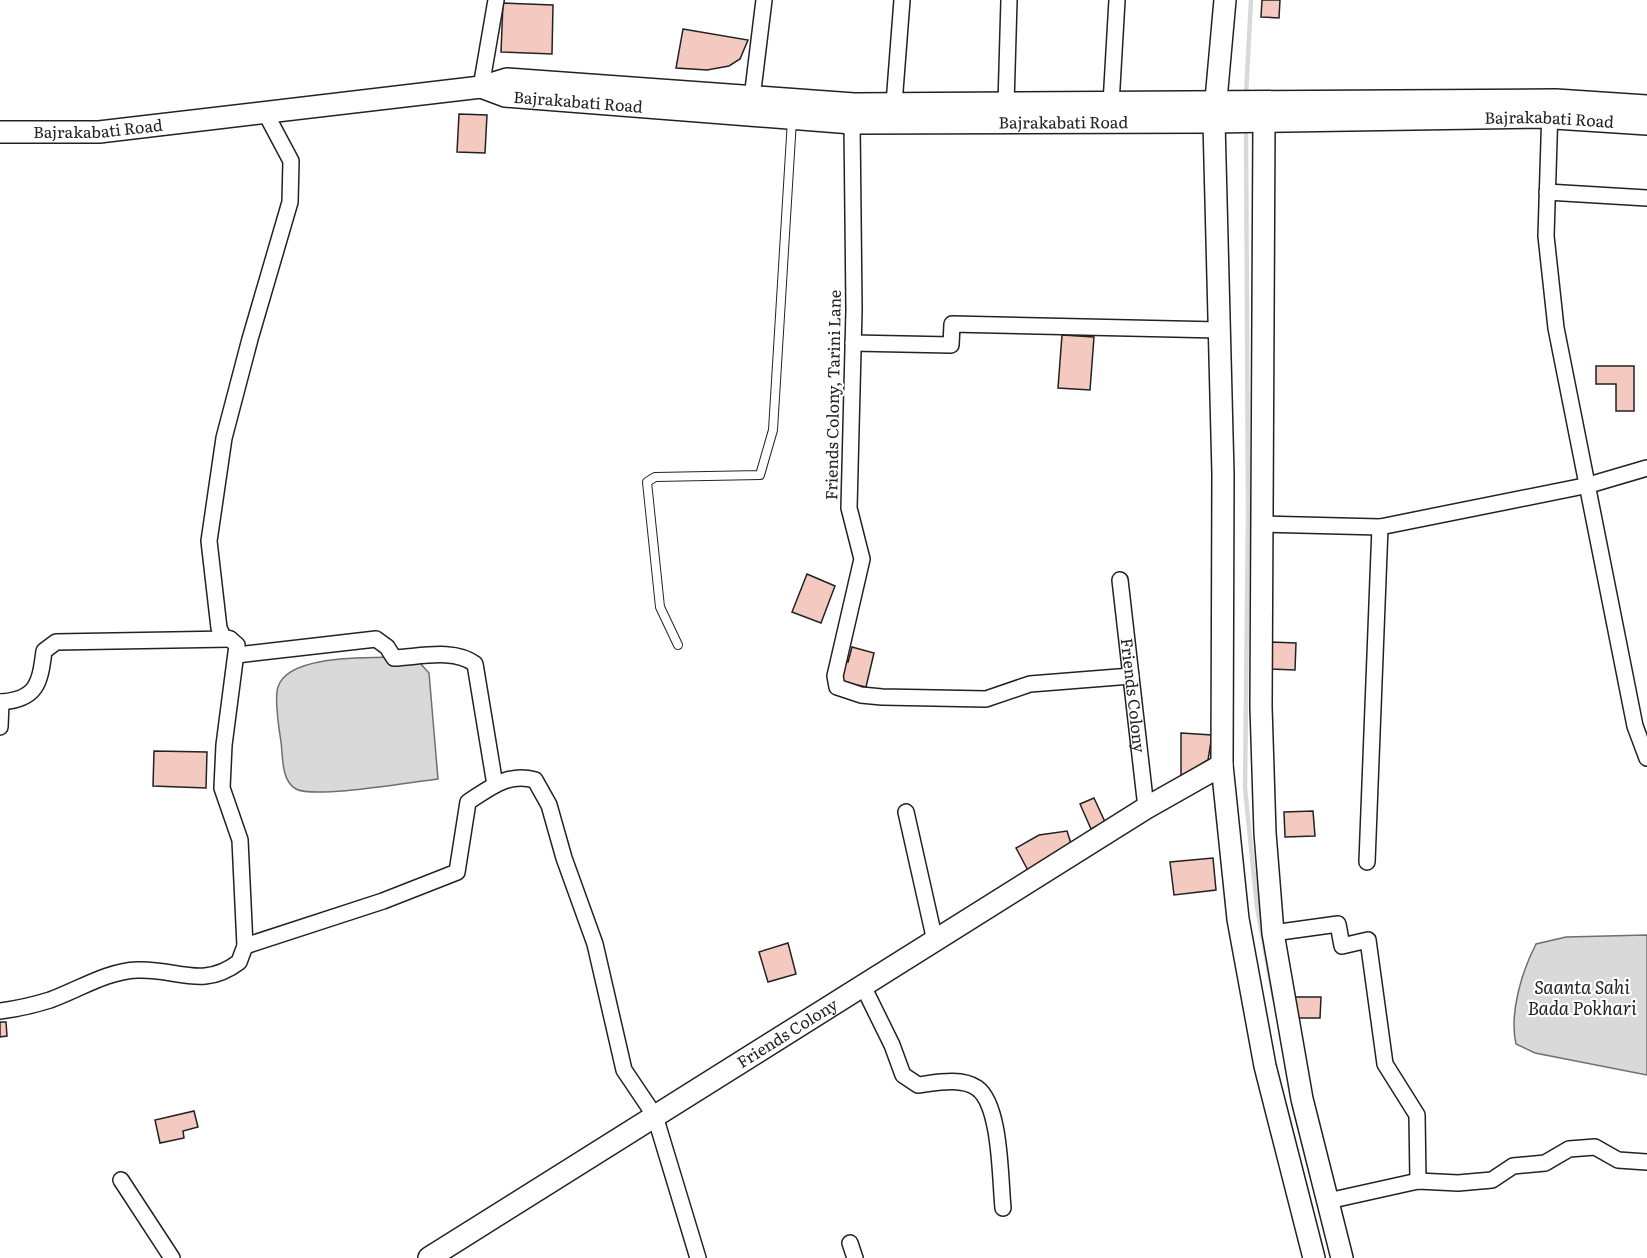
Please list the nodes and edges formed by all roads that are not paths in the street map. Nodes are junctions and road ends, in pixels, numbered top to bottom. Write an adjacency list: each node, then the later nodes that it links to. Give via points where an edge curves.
1 (496, 0): 7 (street)
2 (764, 0): 8 (street)
3 (902, 0): 9 (street)
4 (1009, 0): 10 (street)
5 (1117, 0): 11 (street)
6 (1225, 0): 14 (street)
7 (481, 87): 8 (street, Bajrakabati Road, via 507,79); 15 (street, Bajrakabati Road); 17 (street, Bajrakabati Road, via 505,96)
8 (752, 98): 9 (street, Bajrakabati Road)
9 (894, 104): 10 (street, Bajrakabati Road)
10 (1006, 104): 11 (street, Bajrakabati Road)
11 (1111, 104): 14 (street, Bajrakabati Road)
12 (1647, 106): 13 (street, Bajrakabati Road, via 1594,100)
13 (1550, 109): 16 (street, Bajrakabati Road); 19 (street, Bajrakabati Road); 21 (street)
14 (1218, 113): 16 (street, Bajrakabati Road); 18 (street, Bajrakabati Road); 23 (street)
15 (266, 114): 20 (street, Bajrakabati Road, via 99,132); 30 (street, via 284,144 292,177 290,202 224,438 208,541 219,628 223,637)
16 (1258, 115): 27 (street)
17 (792, 118): 18 (street, Bajrakabati Road); 31 (lane, via 773,430 766,460 760,475 655,477 647,482 660,607)
18 (852, 123): 24 (street, Friends Colony, Tarini Lane)
19 (1647, 124)
20 (0, 132)
21 (1547, 192): 22 (street); 26 (street, via 1546,236 1556,328)
22 (1647, 198)
23 (1220, 330): 24 (street, via 952,324 951,345); 37 (street)
24 (853, 343): 33 (street, Friends Colony, Tarini Lane, via 849,508 862,559 835,676 837,687 882,697 987,699 1030,684)
25 (1647, 468): 26 (street)
26 (1589, 486): 28 (street); 36 (street, via 1635,726)
27 (1262, 524): 28 (street); 42 (street, via 1261,707)
28 (1380, 527): 41 (street)
29 (1120, 580): 33 (street, Friends Colony)
30 (230, 639): 32 (street, via 237,645); 34 (street, via 56,642 44,651 40,677 31,692 19,701)
31 (678, 645)
32 (237, 655): 38 (street, via 376,639 394,658 458,655 468,659 475,664); 44 (street, via 222,788 240,840)
33 (1131, 676): 39 (street, Friends Colony)
34 (0, 702): 35 (street)
35 (0, 727)
36 (1647, 758)
37 (1222, 765): 39 (street, Friends Colony); 56 (street, via 1238,919 1265,1066)
38 (495, 785): 44 (street, via 468,802 457,872); 47 (street, via 520,776 535,780 549,805 595,944 624,1070)
39 (1146, 808): 43 (street, Friends Colony)
40 (906, 812): 43 (street)
41 (1367, 862)
42 (1273, 933): 50 (street, via 1338,924 1342,946 1368,940 1384,1064 1417,1115); 51 (street, via 1302,1099)
43 (935, 941): 45 (street, Friends Colony)
44 (246, 946): 46 (street, via 239,962 212,976 195,978 136,970 92,981 49,1000)
45 (863, 986): 47 (street, Friends Colony); 52 (street, via 903,1075 918,1085 966,1083 978,1089 992,1110)
46 (0, 1011)
47 (655, 1116): 54 (street, Friends Colony); 55 (street)
48 (1647, 1162): 50 (street, via 1618,1160 1595,1147 1569,1149 1545,1163 1513,1166 1492,1180)
49 (121, 1180): 53 (street)
50 (1418, 1181): 51 (street)
51 (1328, 1201): 57 (street)
52 (1003, 1208)
53 (172, 1258)
54 (429, 1258)
55 (698, 1258)
56 (1314, 1258)
57 (1342, 1258)

